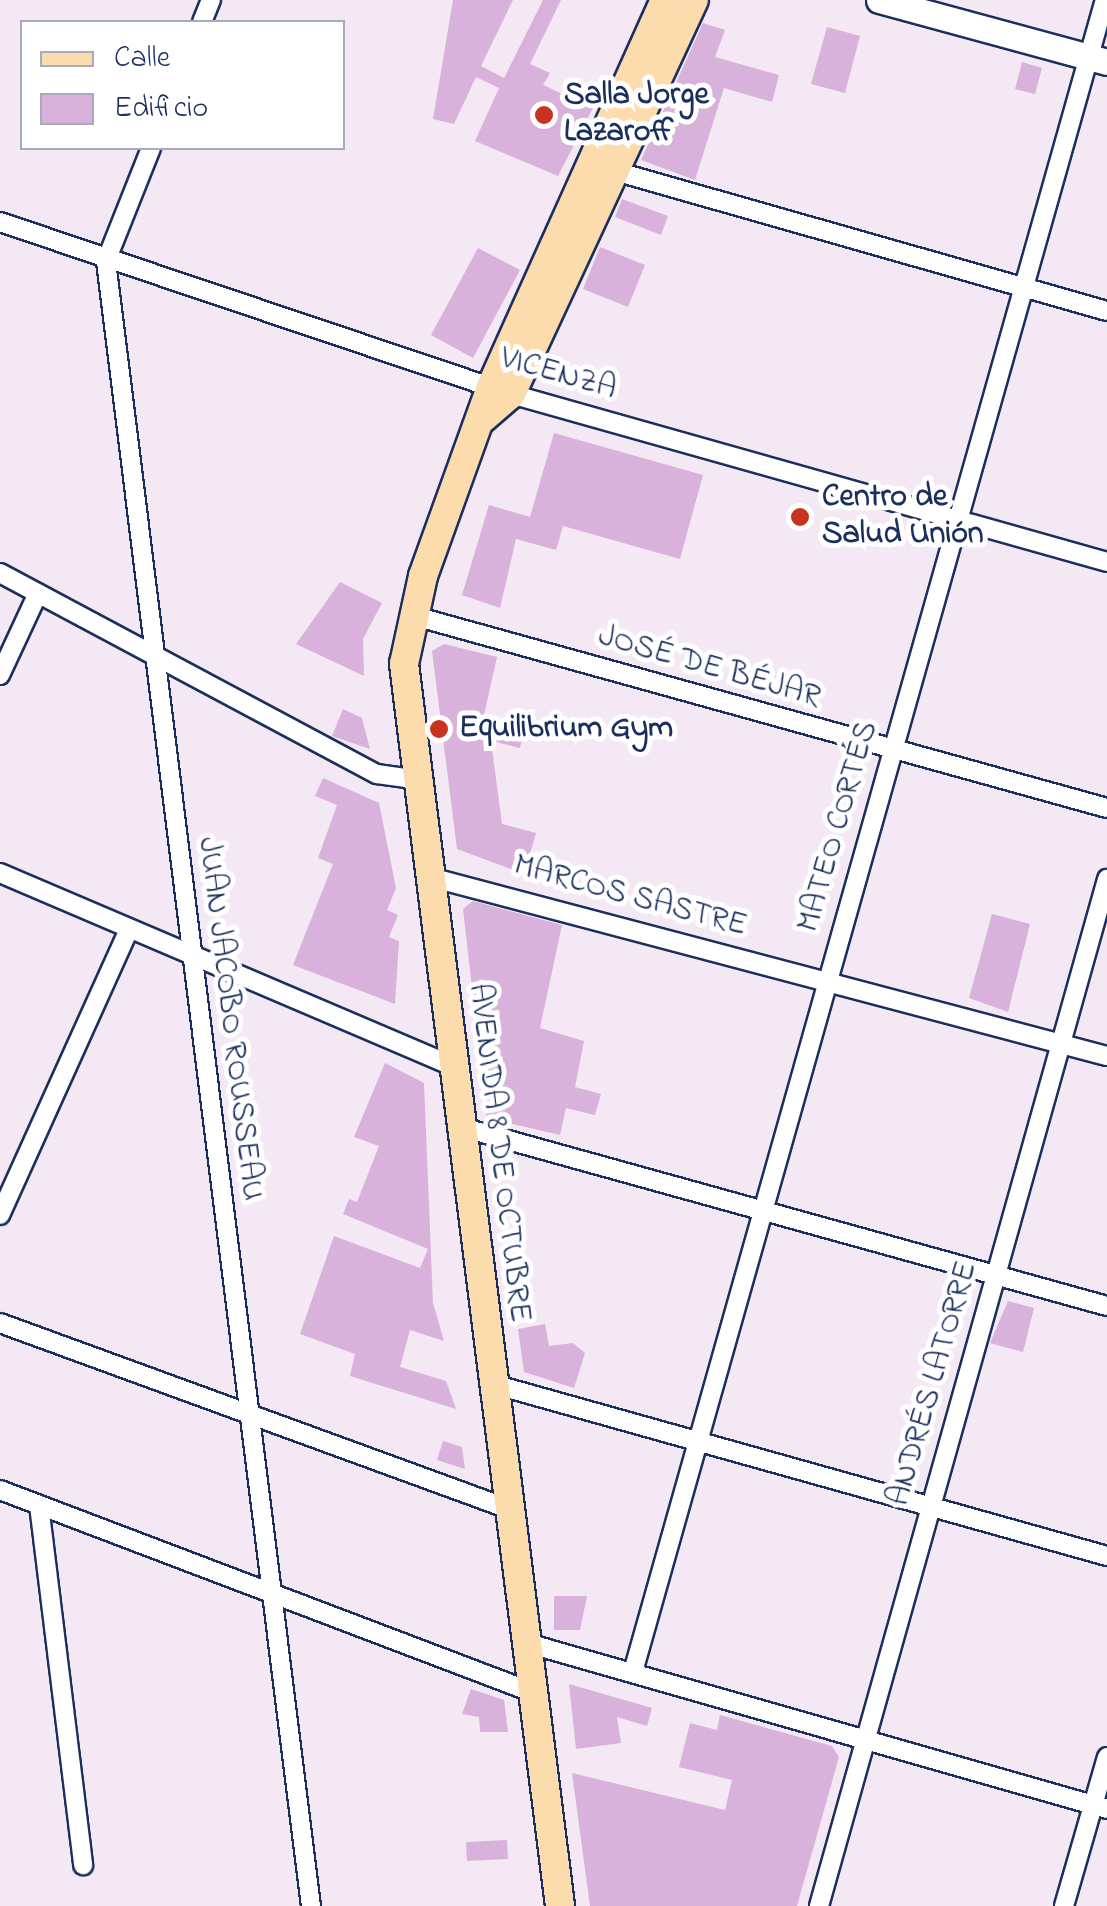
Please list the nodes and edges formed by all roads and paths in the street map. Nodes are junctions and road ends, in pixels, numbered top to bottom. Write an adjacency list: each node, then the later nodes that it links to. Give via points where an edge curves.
1 (666, 0): 12 (main road, AVENIDA 8 DE OCTUBRE, via 577,192)
2 (694, 0): 7 (main road, AVENIDA 8 DE OCTUBRE)
3 (879, 0): 5 (street)
4 (1105, 0): 5 (street, MATEO CORTÉS)
5 (1098, 60): 10 (street, MATEO CORTÉS)
6 (150, 150): 9 (street, JUAN JACOBO ROUSSEAU)
7 (618, 172): 10 (street); 12 (main road, AVENIDA 8 DE OCTUBRE)
8 (0, 222): 9 (street, VICENZA)
9 (106, 261): 12 (street, VICENZA); 18 (street, JUAN JACOBO ROUSSEAU)
10 (1025, 286): 11 (street); 13 (street, MATEO CORTÉS)
11 (1107, 311)
12 (501, 391): 13 (street, VICENZA); 17 (main road, AVENIDA 8 DE OCTUBRE, via 481,420)
13 (959, 519): 14 (street, VICENZA); 20 (street, MATEO CORTÉS)
14 (1107, 562)
15 (0, 573): 16 (street)
16 (38, 593): 18 (street); 19 (street)
17 (410, 615): 20 (street, JOSÉ DE BÉJAR); 21 (main road, AVENIDA 8 DE OCTUBRE, via 404,664)
18 (153, 652): 21 (street, via 377,774); 27 (street, JUAN JACOBO ROUSSEAU)
19 (0, 675)
20 (892, 751): 22 (street, JOSÉ DE BÉJAR); 28 (street, MATEO CORTÉS)
21 (414, 778): 24 (main road, AVENIDA 8 DE OCTUBRE)
22 (1107, 808)
23 (0, 873): 26 (street)
24 (426, 876): 28 (street, MARCOS SASTRE); 31 (main road, AVENIDA 8 DE OCTUBRE)
25 (1107, 879): 29 (street, ANDRÉS LATORRE)
26 (129, 929): 27 (street); 34 (street)
27 (189, 954): 31 (street); 39 (street, JUAN JACOBO ROUSSEAU)
28 (826, 980): 29 (street, MARCOS SASTRE); 33 (street, MATEO CORTÉS)
29 (1062, 1043): 30 (street, MARCOS SASTRE); 35 (street, ANDRÉS LATORRE)
30 (1107, 1056)
31 (452, 1066): 32 (main road, AVENIDA 8 DE OCTUBRE)
32 (460, 1127): 33 (street); 38 (main road, AVENIDA 8 DE OCTUBRE)
33 (760, 1208): 35 (street); 40 (street, MATEO CORTÉS)
34 (0, 1215)
35 (995, 1275): 36 (street); 43 (street, ANDRÉS LATORRE)
36 (1107, 1306)
37 (0, 1324): 39 (street)
38 (493, 1384): 40 (street); 44 (main road, AVENIDA 8 DE OCTUBRE)
39 (247, 1414): 44 (street); 46 (street, JUAN JACOBO ROUSSEAU)
40 (696, 1440): 43 (street); 48 (street, MATEO CORTÉS)
41 (0, 1490): 42 (street)
42 (40, 1505): 46 (street); 53 (street)
43 (932, 1506): 45 (street); 50 (street, ANDRÉS LATORRE)
44 (510, 1508): 47 (main road, AVENIDA 8 DE OCTUBRE)
45 (1107, 1556)
46 (271, 1592): 49 (street); 54 (street, JUAN JACOBO ROUSSEAU)
47 (527, 1643): 48 (street); 49 (main road, AVENIDA 8 DE OCTUBRE)
48 (633, 1672): 50 (street)
49 (534, 1693): 55 (main road, AVENIDA 8 DE OCTUBRE)
50 (868, 1735): 52 (street); 56 (street, ANDRÉS LATORRE)
51 (1107, 1757): 52 (street)
52 (1100, 1806): 57 (street)
53 (83, 1865)
54 (311, 1906)
55 (560, 1906)
56 (819, 1906)
57 (1064, 1906)

